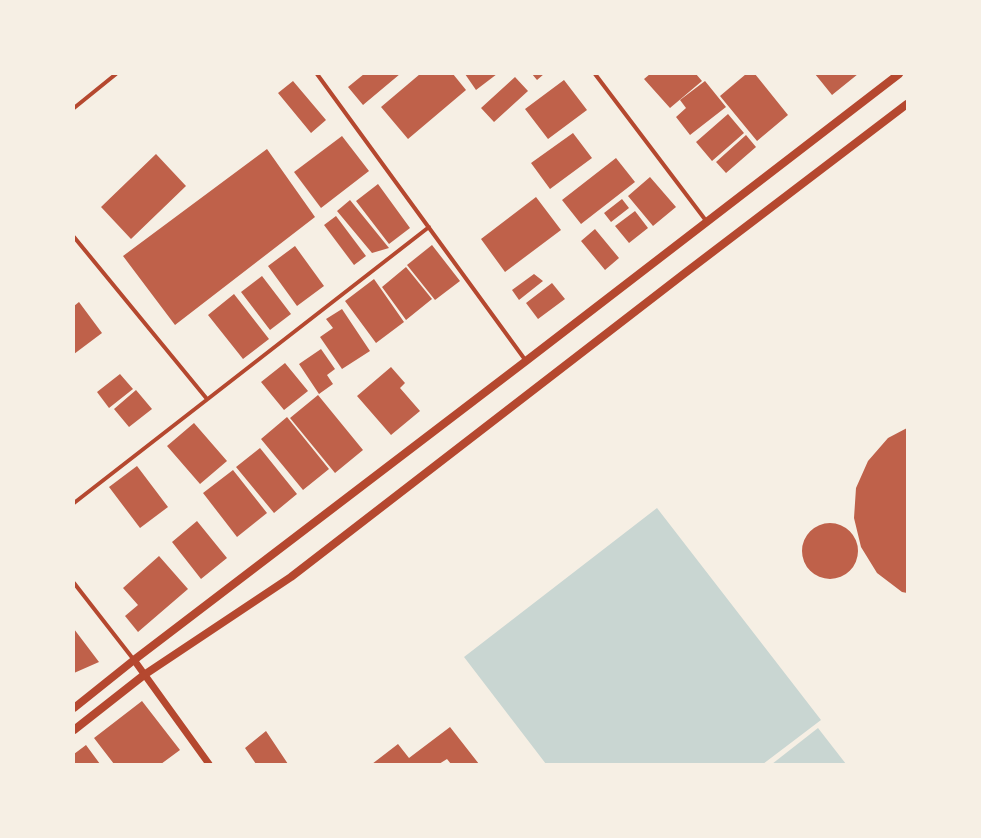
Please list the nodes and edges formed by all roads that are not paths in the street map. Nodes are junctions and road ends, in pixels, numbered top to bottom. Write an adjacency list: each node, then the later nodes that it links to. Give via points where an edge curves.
1 (116, 74): 6 (street)
2 (317, 74): 8 (street)
3 (595, 74): 7 (street)
4 (898, 74): 7 (main road)
5 (907, 104): 15 (main road, via 290,577)
6 (74, 108)
7 (707, 222): 10 (main road)
8 (429, 227): 10 (street); 11 (street)
9 (74, 237): 11 (street)
10 (526, 361): 14 (main road)
11 (207, 399): 12 (street)
12 (74, 502)
13 (74, 583): 14 (street)
14 (134, 660): 15 (street); 16 (main road)
15 (144, 675): 17 (main road); 18 (street)
16 (74, 708)
17 (74, 730)
18 (210, 764)

